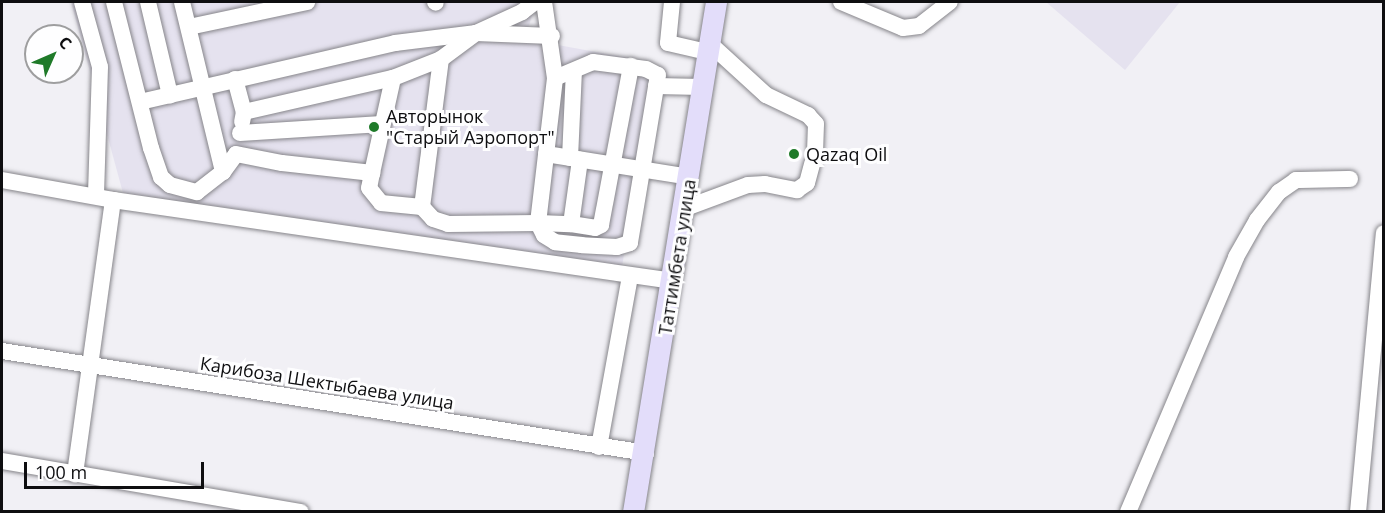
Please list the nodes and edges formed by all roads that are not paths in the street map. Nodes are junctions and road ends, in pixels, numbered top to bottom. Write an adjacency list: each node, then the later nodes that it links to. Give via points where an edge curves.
1 (82, 2): 41 (street, via 100,67)
2 (114, 2): 26 (street)
3 (148, 2): 25 (street)
4 (182, 2): 12 (street)
5 (307, 2): 12 (street)
6 (544, 2): 14 (street)
7 (672, 2): 15 (street, via 668,44)
8 (716, 2): 15 (main road, Таттимбета улица)
9 (841, 2): 10 (street, via 903,28 919,26)
10 (950, 2)
11 (525, 5): 13 (street)
12 (189, 27): 22 (street)
13 (476, 33): 14 (street); 16 (street); 21 (street, via 395,43)
14 (552, 36): 20 (street)
15 (707, 47): 24 (main road, Таттимбета улица); 44 (street, via 766,95 808,115 816,124 814,158 807,183 798,190 765,184 748,186)
16 (441, 59): 19 (street); 43 (street)
17 (631, 66): 18 (street, via 593,62); 23 (street, via 656,72); 33 (street)
18 (574, 71): 20 (street); 32 (street)
19 (393, 78): 27 (street); 28 (street)
20 (555, 78): 31 (street)
21 (235, 80): 22 (street); 27 (street)
22 (202, 86): 25 (street); 35 (street)
23 (656, 86): 24 (street); 34 (street)
24 (702, 87): 37 (main road, Таттимбета улица)
25 (170, 95): 26 (street)
26 (140, 102): 40 (street, via 160,177 170,185)
27 (244, 112): 29 (street)
28 (382, 124): 29 (street); 36 (street)
29 (240, 133): 30 (street)
30 (236, 154): 35 (street); 36 (street)
31 (546, 154): 32 (street); 46 (street)
32 (575, 159): 33 (street); 48 (street)
33 (615, 165): 34 (street); 48 (street, via 599,227)
34 (644, 170): 37 (street); 46 (street, via 630,243 617,247 555,242 544,235)
35 (223, 172): 40 (street)
36 (372, 173): 43 (street, via 369,188 381,203)
37 (689, 177): 44 (main road, Таттимбета улица)
38 (1350, 179): 61 (street, via 1296,180 1279,192 1257,220 1236,258)
39 (2, 180): 41 (street)
40 (196, 192): 45 (street)
41 (96, 196): 42 (street)
42 (113, 200): 45 (street); 54 (street)
43 (422, 207): 47 (street, via 434,219)
44 (683, 209): 52 (main road, Таттимбета улица)
45 (190, 212): 50 (street)
46 (538, 223): 47 (street); 48 (street)
47 (448, 224): 50 (street)
48 (571, 224)
49 (1383, 232): 62 (street)
50 (442, 248): 51 (street)
51 (630, 277): 52 (street); 55 (street)
52 (673, 281): 56 (main road, Таттимбета улица)
53 (2, 351): 54 (street, Карибоза Шектыбаева улица)
54 (87, 363): 55 (street, Карибоза Шектыбаева улица); 58 (street)
55 (599, 447): 56 (street, Карибоза Шектыбаева улица)
56 (646, 453): 60 (main road, Таттимбета улица)
57 (2, 461): 58 (street)
58 (75, 474): 59 (street)
59 (301, 512)
60 (633, 512)
61 (1128, 512)
62 (1358, 512)

